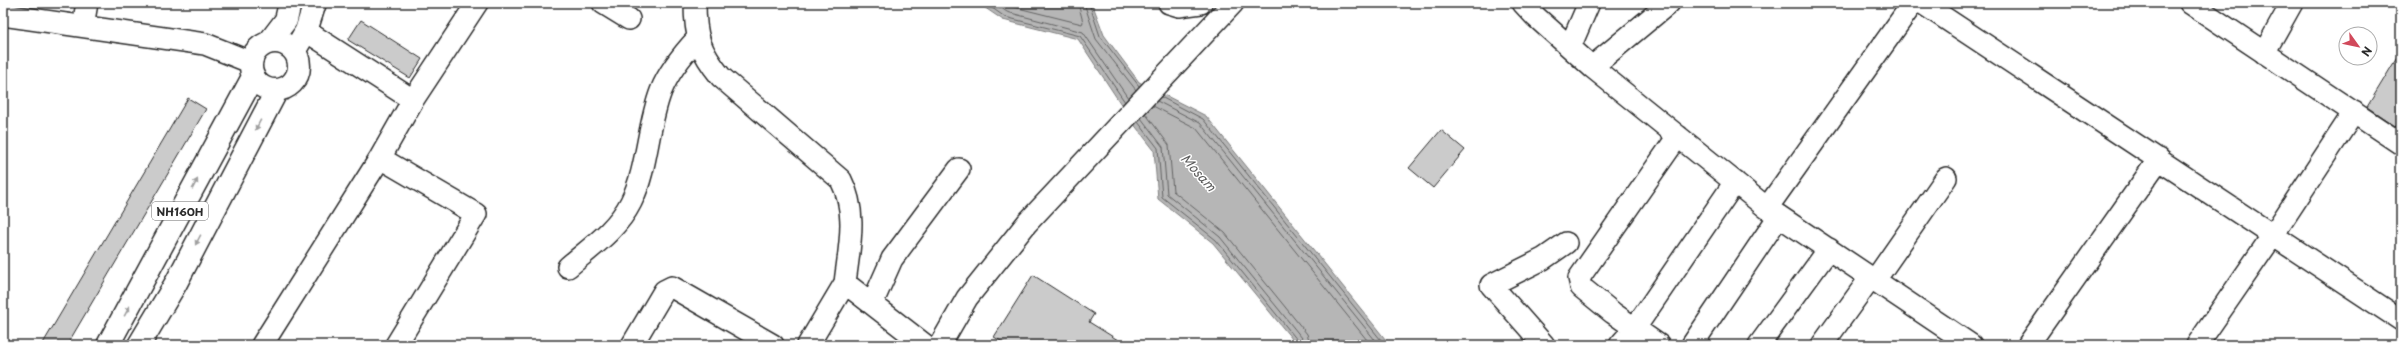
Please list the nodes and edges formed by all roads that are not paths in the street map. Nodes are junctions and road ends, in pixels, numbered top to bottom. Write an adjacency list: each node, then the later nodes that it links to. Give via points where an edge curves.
1 (88, 3): 19 (street)
2 (290, 3): 22 (highway, NH160H, via 286,20)
3 (315, 3): 20 (highway)
4 (478, 3): 29 (street)
5 (603, 3): 18 (street)
6 (695, 3): 21 (street)
7 (1169, 3): 8 (street, via 1178,6)
8 (1201, 3)
9 (1233, 3): 57 (street, via 1027,223 967,298)
10 (1523, 3): 23 (street)
11 (1589, 3): 23 (street)
12 (1669, 3): 26 (street)
13 (1913, 3): 38 (street)
14 (1922, 3): 34 (street)
15 (2190, 3): 25 (street)
16 (2292, 3): 25 (street)
17 (16, 12): 19 (street)
18 (629, 18)
19 (83, 26): 27 (street, via 205,44)
20 (306, 31): 24 (highway); 29 (street)
21 (697, 39): 42 (street, via 671,71 661,92 637,187 630,204 613,228); 44 (street, via 707,60 721,77 841,180 848,192 852,212)
22 (270, 41): 24 (highway, via 284,42); 27 (highway, NH160H, via 257,48)
23 (1570, 47): 26 (street)
24 (295, 50): 28 (highway, via 300,63 298,76 289,86)
25 (2264, 52): 30 (street)
26 (1592, 67): 31 (street)
27 (252, 69): 28 (highway, via 264,88); 49 (highway, NH160H, one-way to 27)
28 (276, 90): 50 (highway, NH160H, one-way to 50, via 176,283)
29 (413, 100): 33 (street)
30 (2354, 112): 32 (street); 39 (street)
31 (1678, 136): 37 (street); 47 (street, via 1579,278 1581,286)
32 (2401, 144)
33 (380, 158): 51 (street); 52 (street, via 476,214)
34 (2159, 160): 39 (street); 64 (street)
35 (959, 169): 45 (street, via 892,259)
36 (1946, 178): 43 (street)
37 (1735, 182): 38 (street); 47 (street)
38 (1773, 212): 41 (street); 61 (street)
39 (2273, 235): 46 (street); 65 (street)
40 (1566, 243): 58 (street, via 1544,259 1491,285)
41 (1829, 249): 43 (street); 62 (street)
42 (568, 267)
43 (1873, 278): 48 (street); 63 (street)
44 (845, 283): 45 (street); 55 (street)
45 (872, 304): 56 (street)
46 (2401, 320)
47 (1635, 328): 59 (street); 60 (street)
48 (1961, 342)
49 (108, 345)
50 (139, 345)
51 (262, 345)
52 (396, 345)
53 (632, 345): 54 (street, via 664,291 672,286)
54 (773, 345)
55 (808, 345)
56 (925, 345)
57 (940, 345)
58 (1544, 345)
59 (1620, 345)
60 (1660, 345)
61 (1692, 345)
62 (1759, 345)
63 (1822, 345)
64 (2028, 345)
65 (2197, 345)

